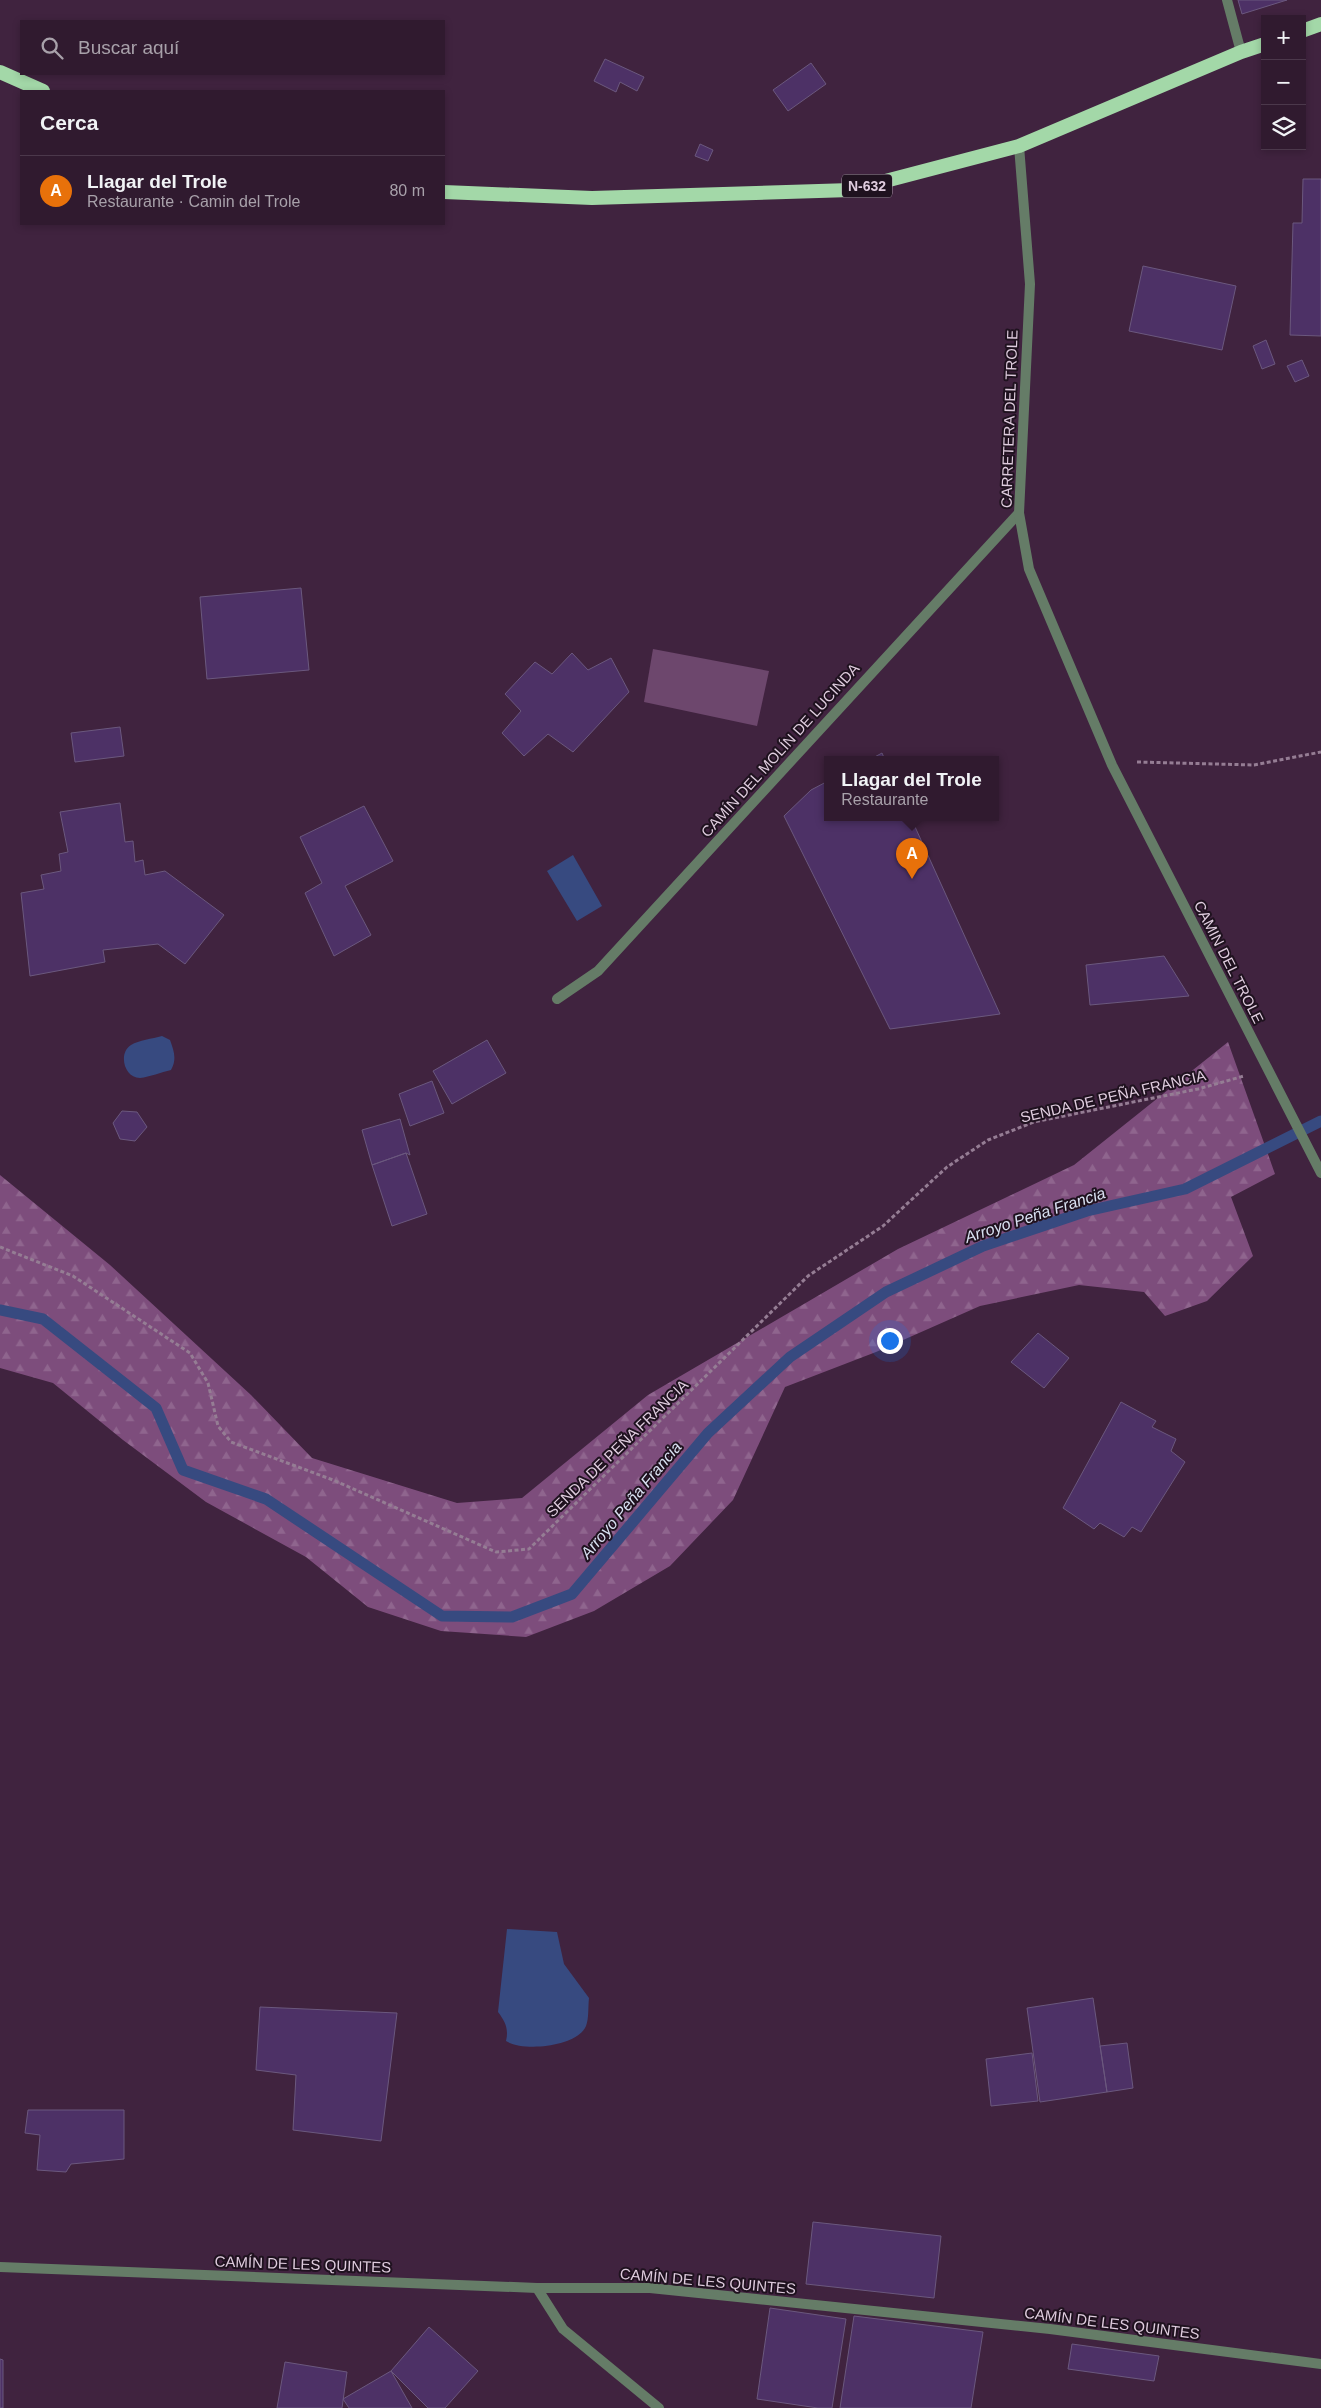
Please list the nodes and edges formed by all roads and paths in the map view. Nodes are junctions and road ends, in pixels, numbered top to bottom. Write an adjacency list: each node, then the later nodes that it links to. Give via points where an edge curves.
1 (1226, 0): 5 (street)
2 (1321, 24): 3 (highway)
3 (1306, 30)
4 (1261, 45): 5 (highway, N-632)
5 (1241, 52): 8 (highway, N-632)
6 (0, 72): 7 (highway)
7 (41, 90)
8 (1019, 146): 9 (highway, N-632, via 852,190 592,198); 10 (street, CARRETERA DEL TROLE, via 1030,284)
9 (445, 192)
10 (1019, 513): 12 (street, CARRETERA DEL TROLE, via 1029,569); 13 (street, CAMÍN DEL MOLÍN DE LUCINDA, via 598,971)
11 (1321, 752): 12 (path, via 1254,765 1145,760)
12 (1112, 765): 14 (street, CAMIN DEL TROLE)
13 (556, 999)
14 (1268, 1070): 15 (street, CAMIN DEL TROLE); 16 (path, SENDA DE PEÑA FRANCIA, via 1198,1089 1034,1122 988,1140 947,1167 883,1226 808,1276 529,1550 496,1552 334,1480 231,1442 218,1426 208,1383 190,1354 73,1276)
15 (1319, 1168)
16 (0, 1247)
17 (0, 2267): 18 (street, CAMÍN DE LES QUINTES)
18 (537, 2288): 19 (street, CAMÍN DE LES QUINTES, via 650,2288 1050,2330); 20 (street, via 563,2329)
19 (1321, 2364)
20 (659, 2408)

